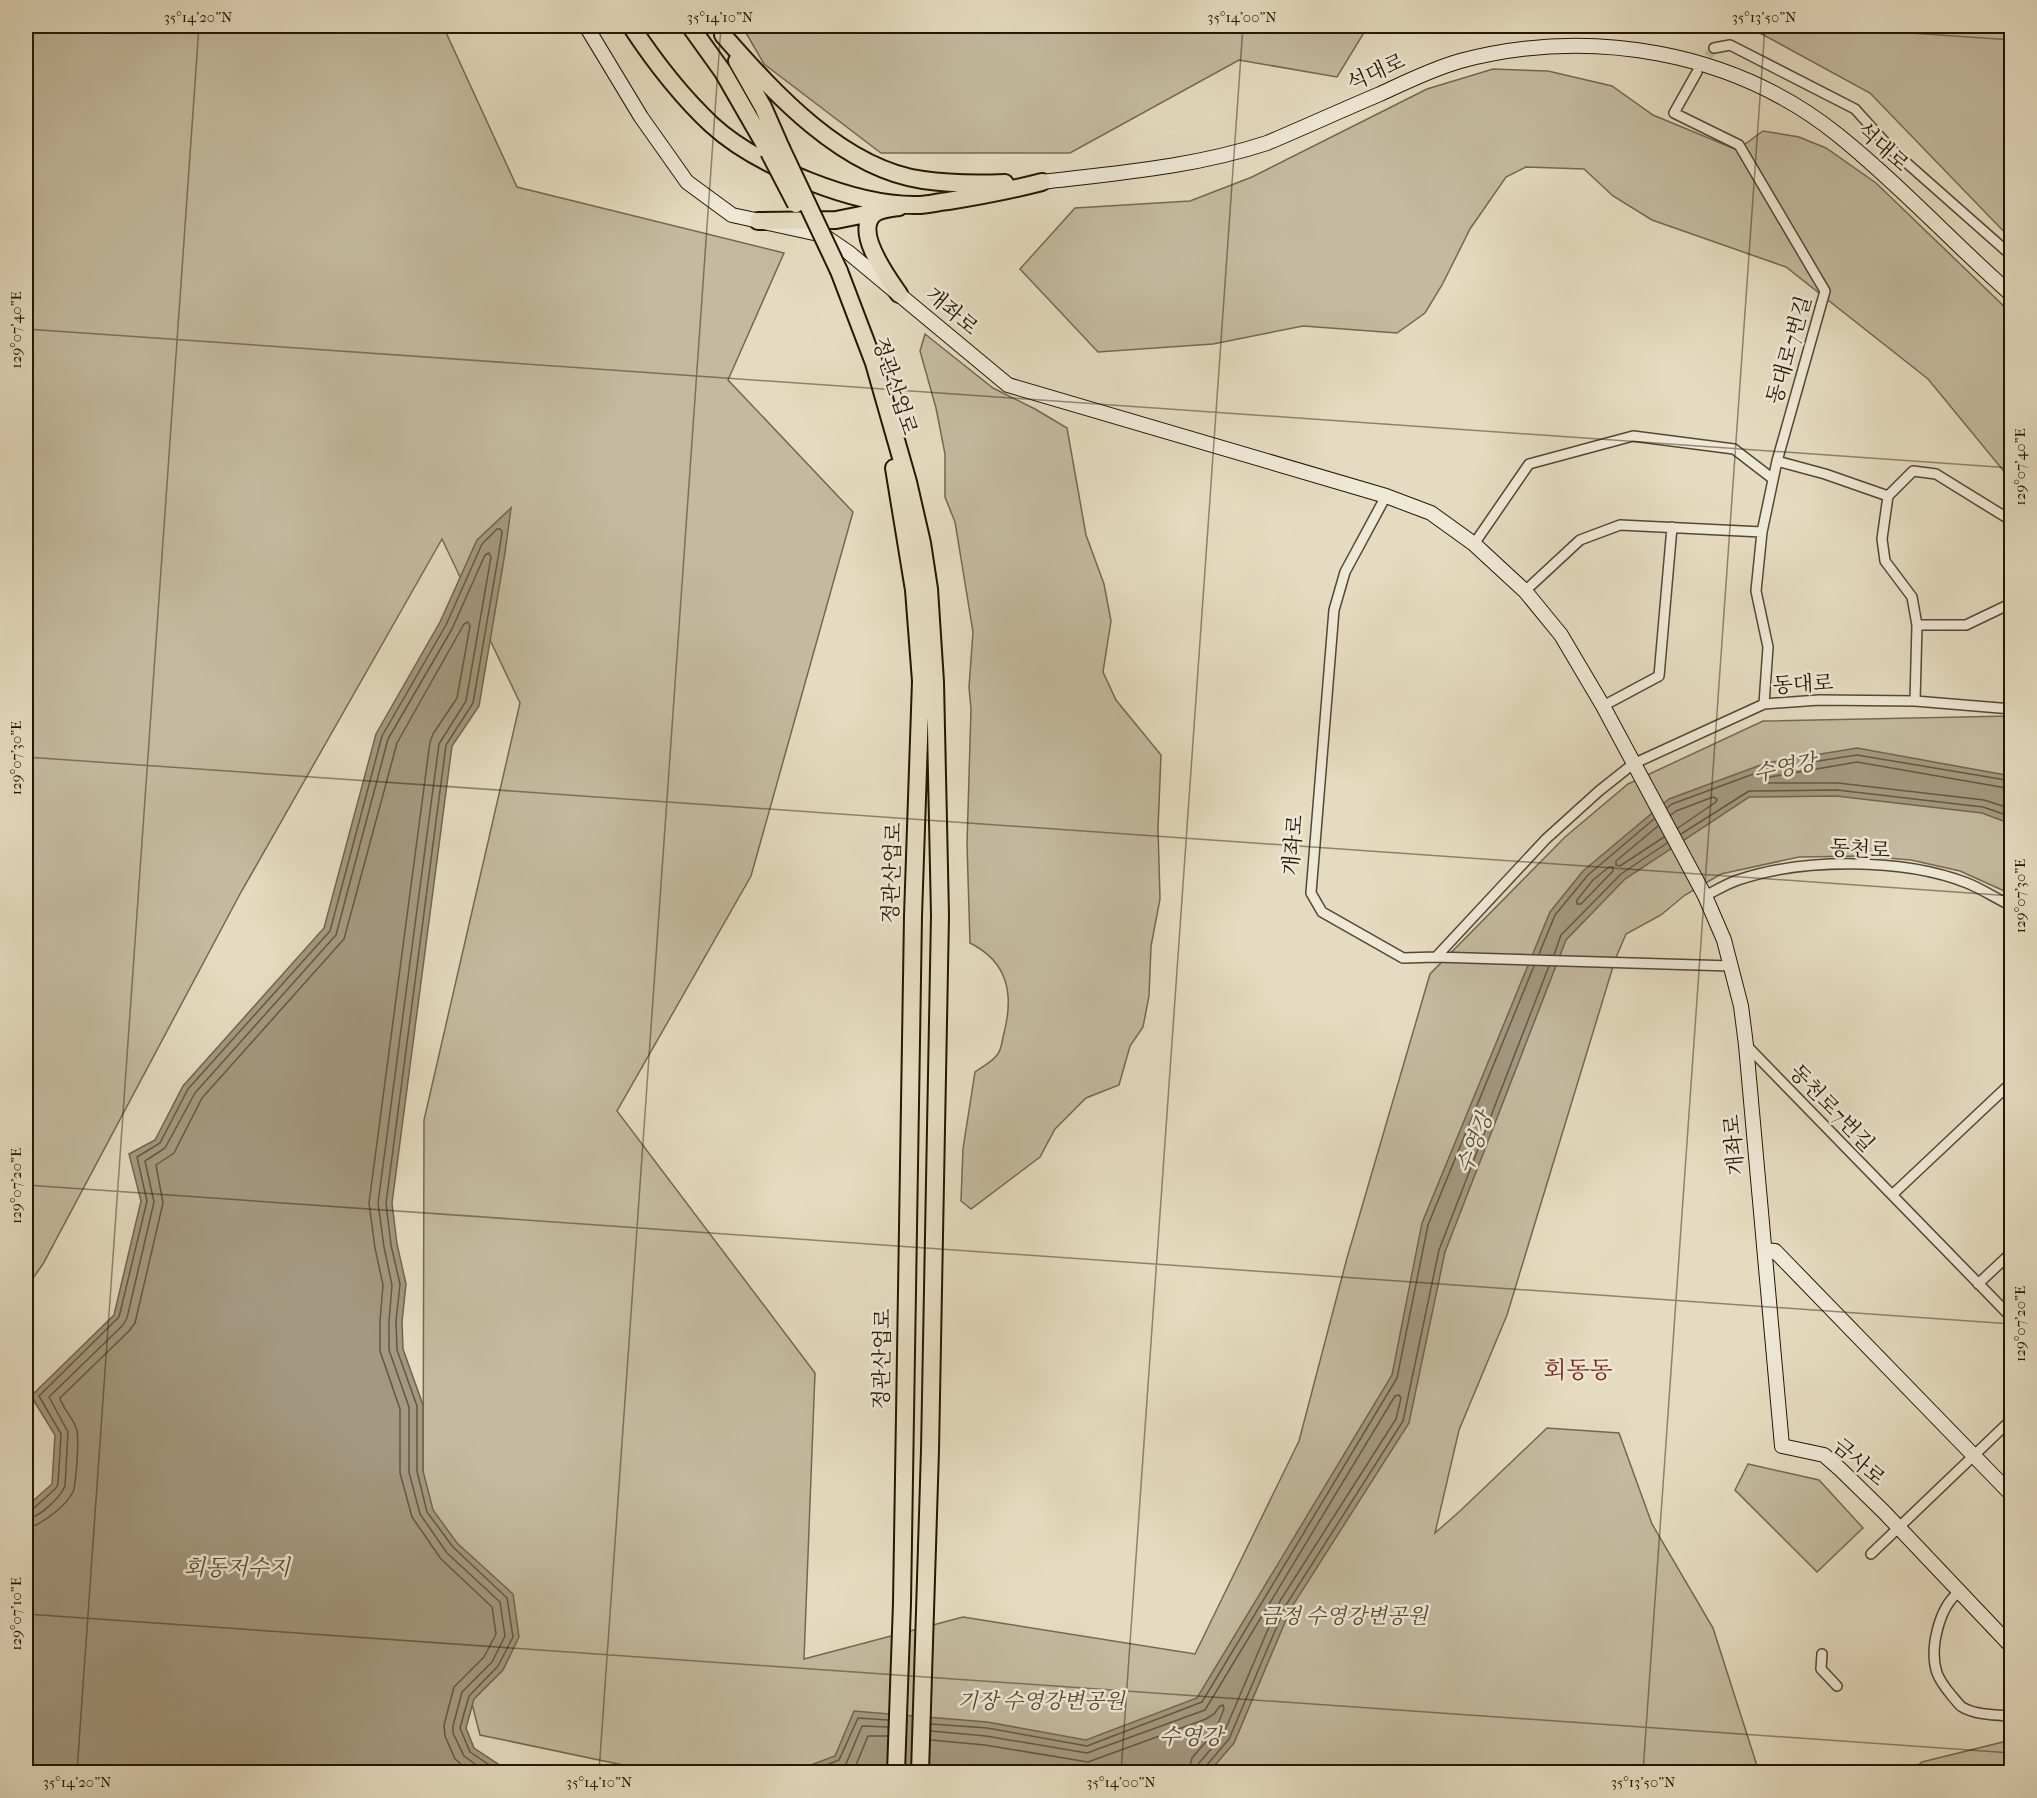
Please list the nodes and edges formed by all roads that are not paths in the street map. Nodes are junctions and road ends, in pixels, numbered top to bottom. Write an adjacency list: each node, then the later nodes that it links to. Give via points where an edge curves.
1 (586, 26): 11 (main road, 개좌로, via 641,117 687,182 732,215)
2 (631, 26): 9 (highway, via 685,98 740,146 824,188)
3 (690, 26): 7 (highway)
4 (720, 30): 7 (highway, via 763,107); 8 (highway, via 770,86 826,136 886,170 922,180)
5 (1714, 48): 12 (street, via 1730,45 1855,109 1892,150)
6 (1697, 72): 16 (street, 동대로7번길, via 1674,113 1739,144 1825,291)
7 (775, 150): 13 (highway, bridge)
8 (1042, 182): 9 (highway, via 999,193); 15 (main road, 석대로, via 1174,166 1242,151 1458,62 1535,48 1618,47 1687,58 1791,101 1868,160)
9 (917, 205): 10 (highway)
10 (876, 212): 11 (highway, via 836,220); 14 (highway, via 870,219 869,240 883,272)
11 (758, 220): 14 (main road, 개좌로, via 823,235)
12 (2012, 256)
13 (835, 272): 52 (highway, 정관산업로, via 890,441 914,590 921,681); 56 (highway, 정관산업로, via 874,363 908,482 926,566 935,682 940,915)
14 (899, 294): 18 (main road, 개좌로, via 1008,385)
15 (2012, 295)
16 (1777, 461): 17 (street, 동대로7번길); 19 (street)
17 (1773, 479): 22 (street, 동대로7번길); 23 (street, via 1734,449 1633,436 1529,464)
18 (1386, 496): 23 (main road, 개좌로, via 1431,513); 34 (street, 개좌로, via 1345,572 1334,610 1311,893 1322,912 1403,958)
19 (1888, 496): 20 (street, via 1914,471 1936,474); 26 (street, via 1882,539 1884,561 1912,597)
20 (2012, 521)
21 (1672, 527): 22 (street); 24 (street, via 1620,525 1580,540); 29 (street, via 1659,676)
22 (1762, 532): 28 (street, 동대로7번길, via 1756,591 1768,647)
23 (1474, 544): 24 (main road, 개좌로)
24 (1525, 591): 29 (main road, 개좌로, via 1561,635)
25 (2012, 603): 26 (street, via 1966,625)
26 (1917, 625): 27 (street)
27 (1916, 701): 28 (street, 동대로, via 1819,699); 30 (street, 동대로)
28 (1764, 704): 31 (street, 동대로)
29 (1602, 706): 31 (main road, 개좌로)
30 (2012, 709)
31 (1633, 764): 32 (main road, 개좌로); 34 (street, via 1546,839)
32 (1703, 894): 33 (street, 동천로, via 1770,872 1817,865 1871,865 1934,873 1968,884); 35 (main road, 개좌로)
33 (2012, 906)
34 (1436, 957): 35 (street, 개좌로)
35 (1731, 966): 36 (main road, 개좌로)
36 (1746, 1045): 38 (street, 동천로7번길); 39 (main road, 개좌로)
37 (2012, 1082): 38 (street)
38 (1892, 1195): 41 (street, 동천로7번길)
39 (1765, 1250): 44 (main road, via 1775,1251); 46 (main road, 금사로, via 1782,1446 1824,1455)
40 (2012, 1252): 41 (street)
41 (1978, 1284): 42 (street, 동천로7번길)
42 (2012, 1318)
43 (2012, 1419): 44 (street)
44 (1973, 1456): 45 (main road); 46 (street)
45 (2012, 1495)
46 (1898, 1528): 47 (street); 48 (main road, 금사로)
47 (1871, 1554)
48 (1959, 1592): 49 (main road, 금사로); 53 (street, via 1950,1599 1940,1624 1934,1651 1937,1673 1961,1706)
49 (2012, 1647)
50 (1822, 1654): 51 (street, via 1821,1669)
51 (1837, 1686)
52 (899, 1691): 54 (highway); 55 (highway, 정관산업로)
53 (2012, 1716)
54 (884, 1773)
55 (896, 1773)
56 (920, 1773)

